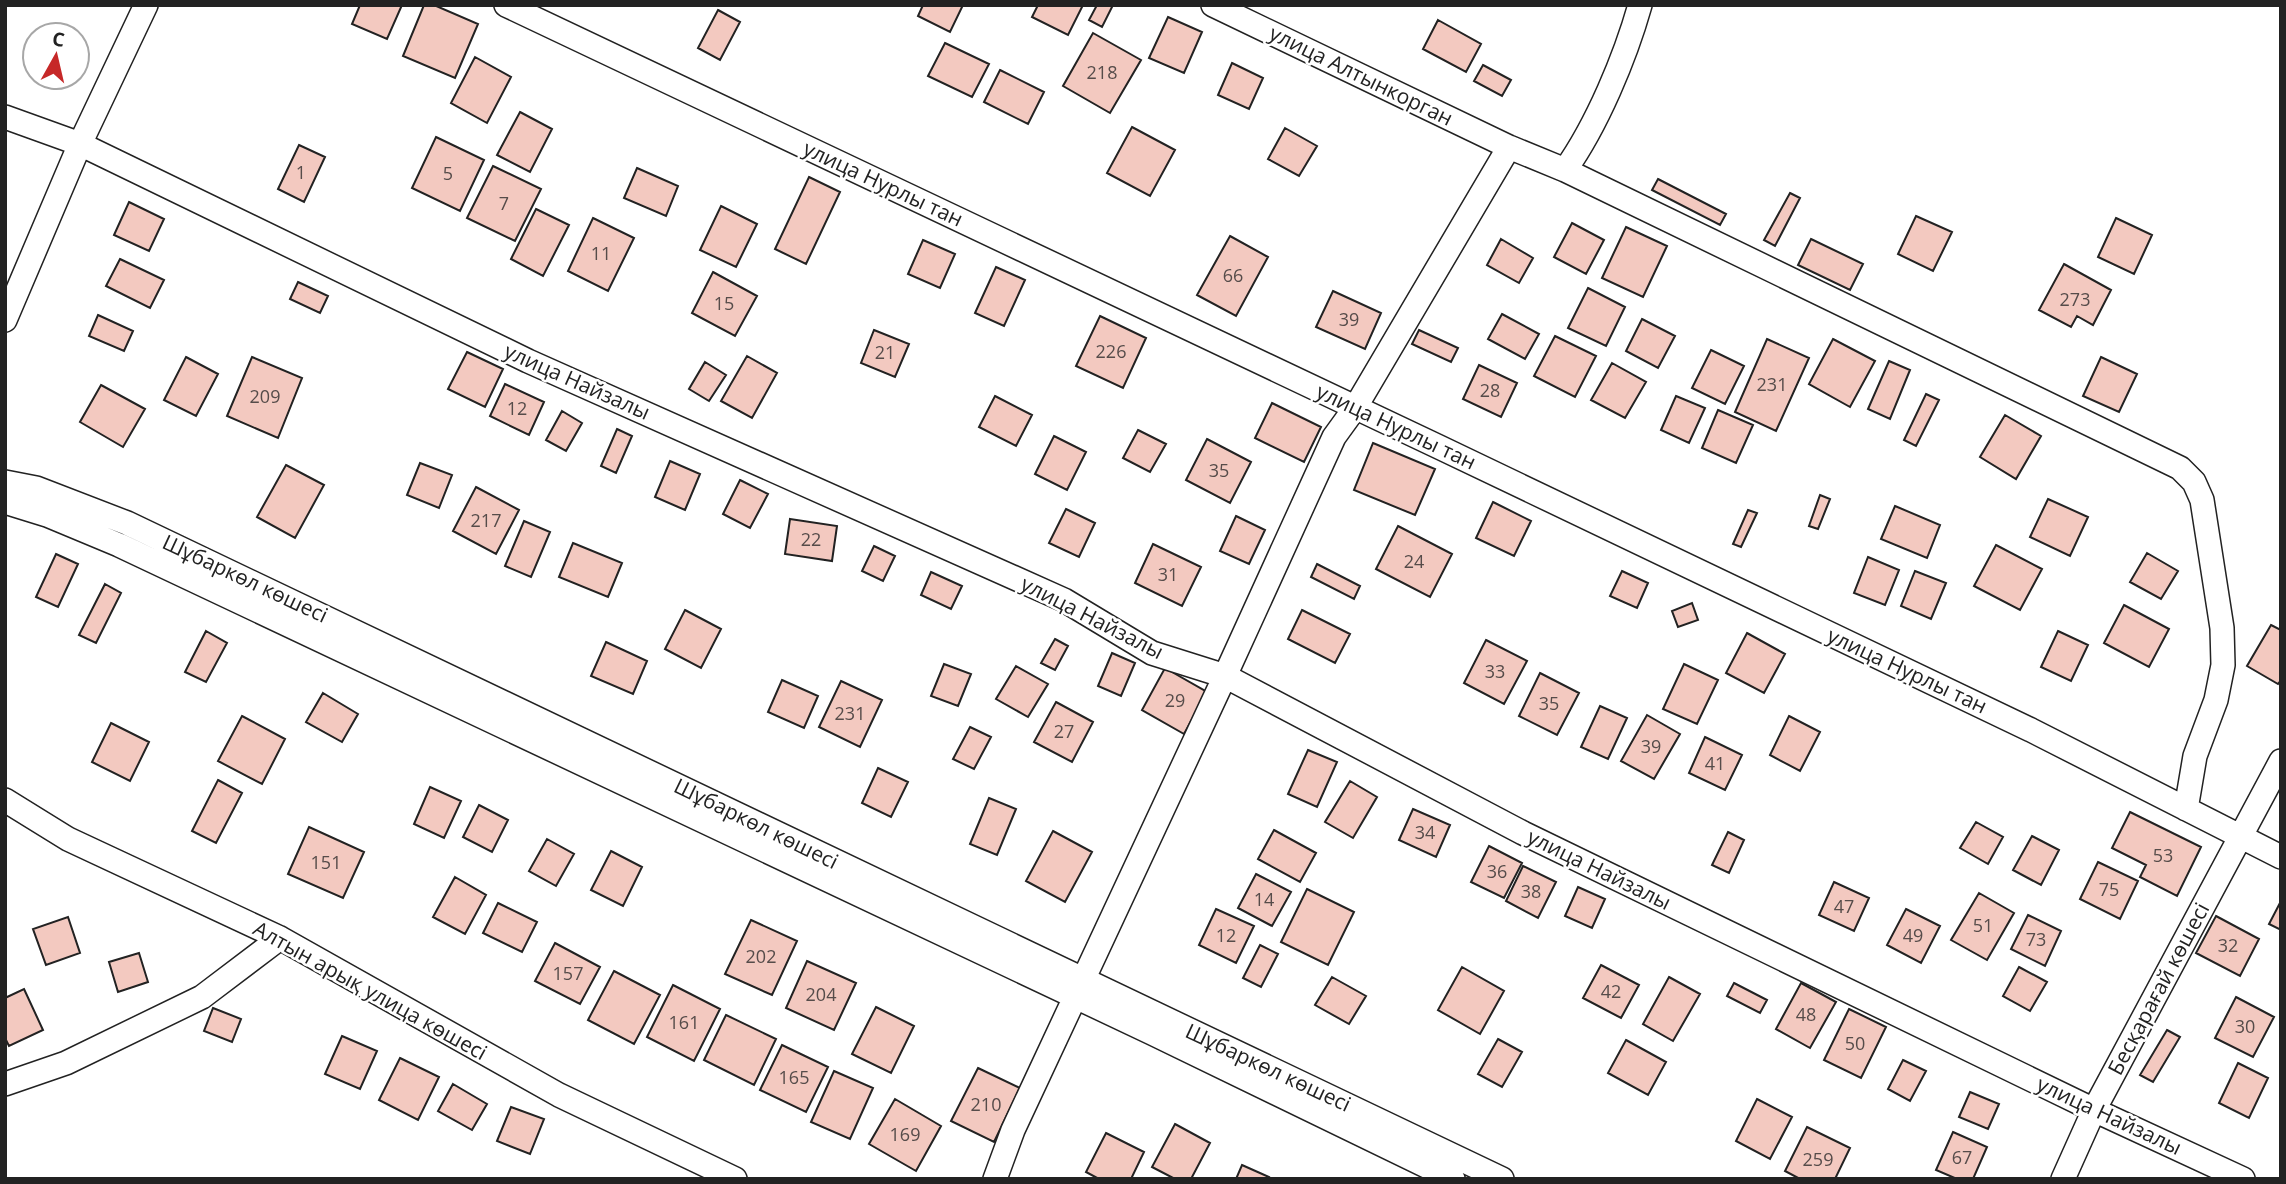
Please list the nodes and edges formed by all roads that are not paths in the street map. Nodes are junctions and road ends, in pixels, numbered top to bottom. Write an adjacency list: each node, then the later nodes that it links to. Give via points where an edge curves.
1 (146, 5): 6 (street)
2 (506, 5): 10 (street, улица Нурлы тан)
3 (1213, 5): 7 (street, улица Алтынкорган)
4 (1640, 5): 8 (street, via 1590,129)
5 (5, 117): 6 (street, улица Найзалы)
6 (80, 144): 9 (street); 13 (street, улица Найзалы, via 528,361 1064,600 1152,653)
7 (1508, 147): 8 (street, улица Алтынкорган); 10 (street)
8 (1565, 170): 16 (street, улица Алтынкорган, via 2180,468 2194,482 2202,500 2222,628 2223,665 2216,700 2195,756)
9 (5, 320)
10 (1355, 408): 13 (street, via 1334,437); 16 (street, улица Нурлы тан, via 2031,730)
11 (5, 482): 20 (street, Шұбаркөл көшесі, via 36,488 127,523)
12 (5, 502): 20 (street, Шұбаркөл көшесі, via 119,545)
13 (1225, 676): 20 (street); 22 (street, улица Найзалы, via 1523,833)
14 (2281, 761): 17 (street, Бесқарағай көшесі)
15 (5, 800): 19 (street, Алтын арық улица көшесі, via 68,839)
16 (2186, 809): 17 (street, улица Нурлы тан)
17 (2239, 838): 18 (street, улица Нурлы тан); 22 (street, Бесқарағай көшесі)
18 (2281, 858)
19 (280, 938): 21 (street, via 202,997 66,1063); 23 (street, Алтын арық улица көшесі, via 559,1095)
20 (1078, 989): 24 (street); 25 (street, Шұбаркөл көшесі); 26 (street, Шұбаркөл көшесі)
21 (5, 1084)
22 (2094, 1110): 27 (street, Бесқарағай көшесі); 28 (street, улица Найзалы)
23 (735, 1179)
24 (995, 1179)
25 (1453, 1179)
26 (1502, 1179)
27 (2063, 1179)
28 (2243, 1179)

